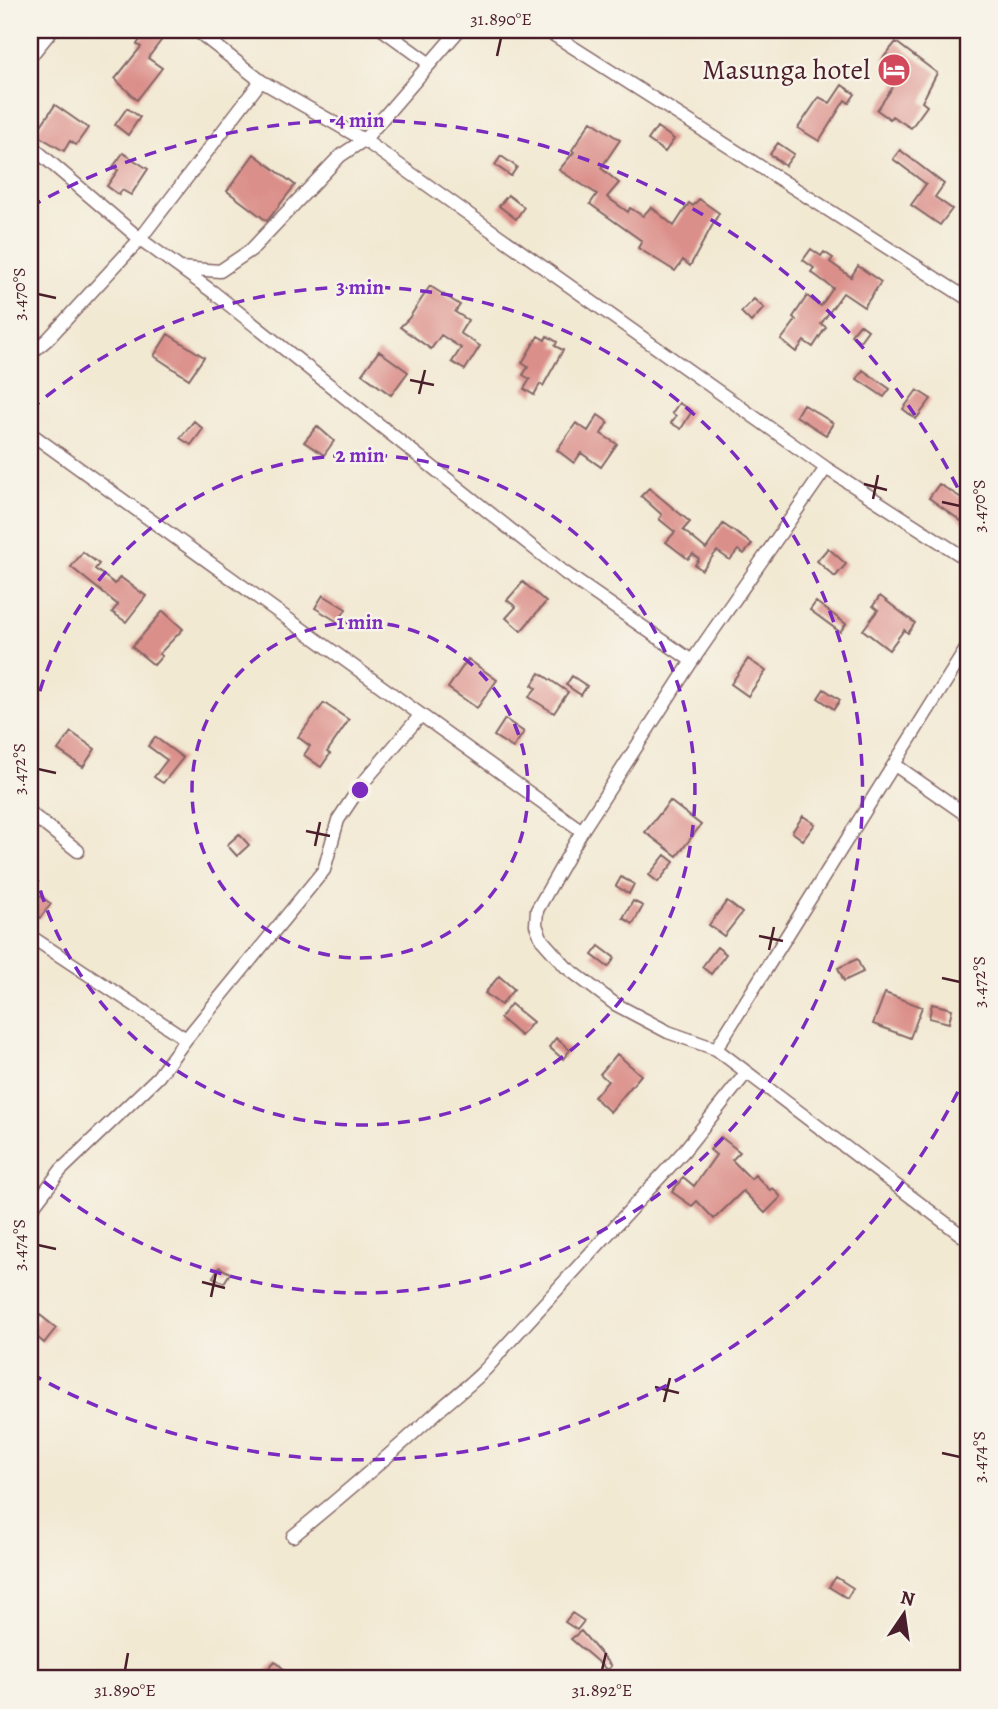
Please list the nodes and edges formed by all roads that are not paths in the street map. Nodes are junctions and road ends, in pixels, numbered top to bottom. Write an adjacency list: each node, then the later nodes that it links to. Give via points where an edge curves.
1 (52, 30): 6 (street)
2 (196, 30): 8 (street)
3 (383, 30): 7 (street)
4 (460, 30): 7 (street)
5 (546, 30): 13 (street)
6 (30, 57)
7 (430, 64): 9 (street)
8 (261, 81): 9 (street); 11 (street)
9 (364, 140): 12 (street, via 340,156 251,250 220,271); 16 (street)
10 (30, 145): 11 (street)
11 (140, 239): 12 (street); 14 (street)
12 (180, 268): 19 (street, via 565,573)
13 (968, 299)
14 (30, 354)
15 (30, 433): 20 (street)
16 (826, 467): 17 (street); 19 (street)
17 (968, 560)
18 (968, 646): 21 (street)
19 (692, 662): 24 (street)
20 (420, 716): 24 (street); 27 (street, via 338,820 324,870)
21 (895, 765): 23 (street); 28 (street)
22 (30, 813): 25 (street)
23 (968, 816)
24 (582, 831): 28 (street, via 537,910 542,940 566,967 615,1004 668,1032)
25 (78, 851)
26 (30, 936): 27 (street)
27 (186, 1039): 30 (street, via 158,1077 61,1170)
28 (716, 1049): 29 (street)
29 (747, 1072): 31 (street); 32 (street, via 682,1152 486,1371)
30 (30, 1211)
31 (968, 1240)
32 (293, 1536)

